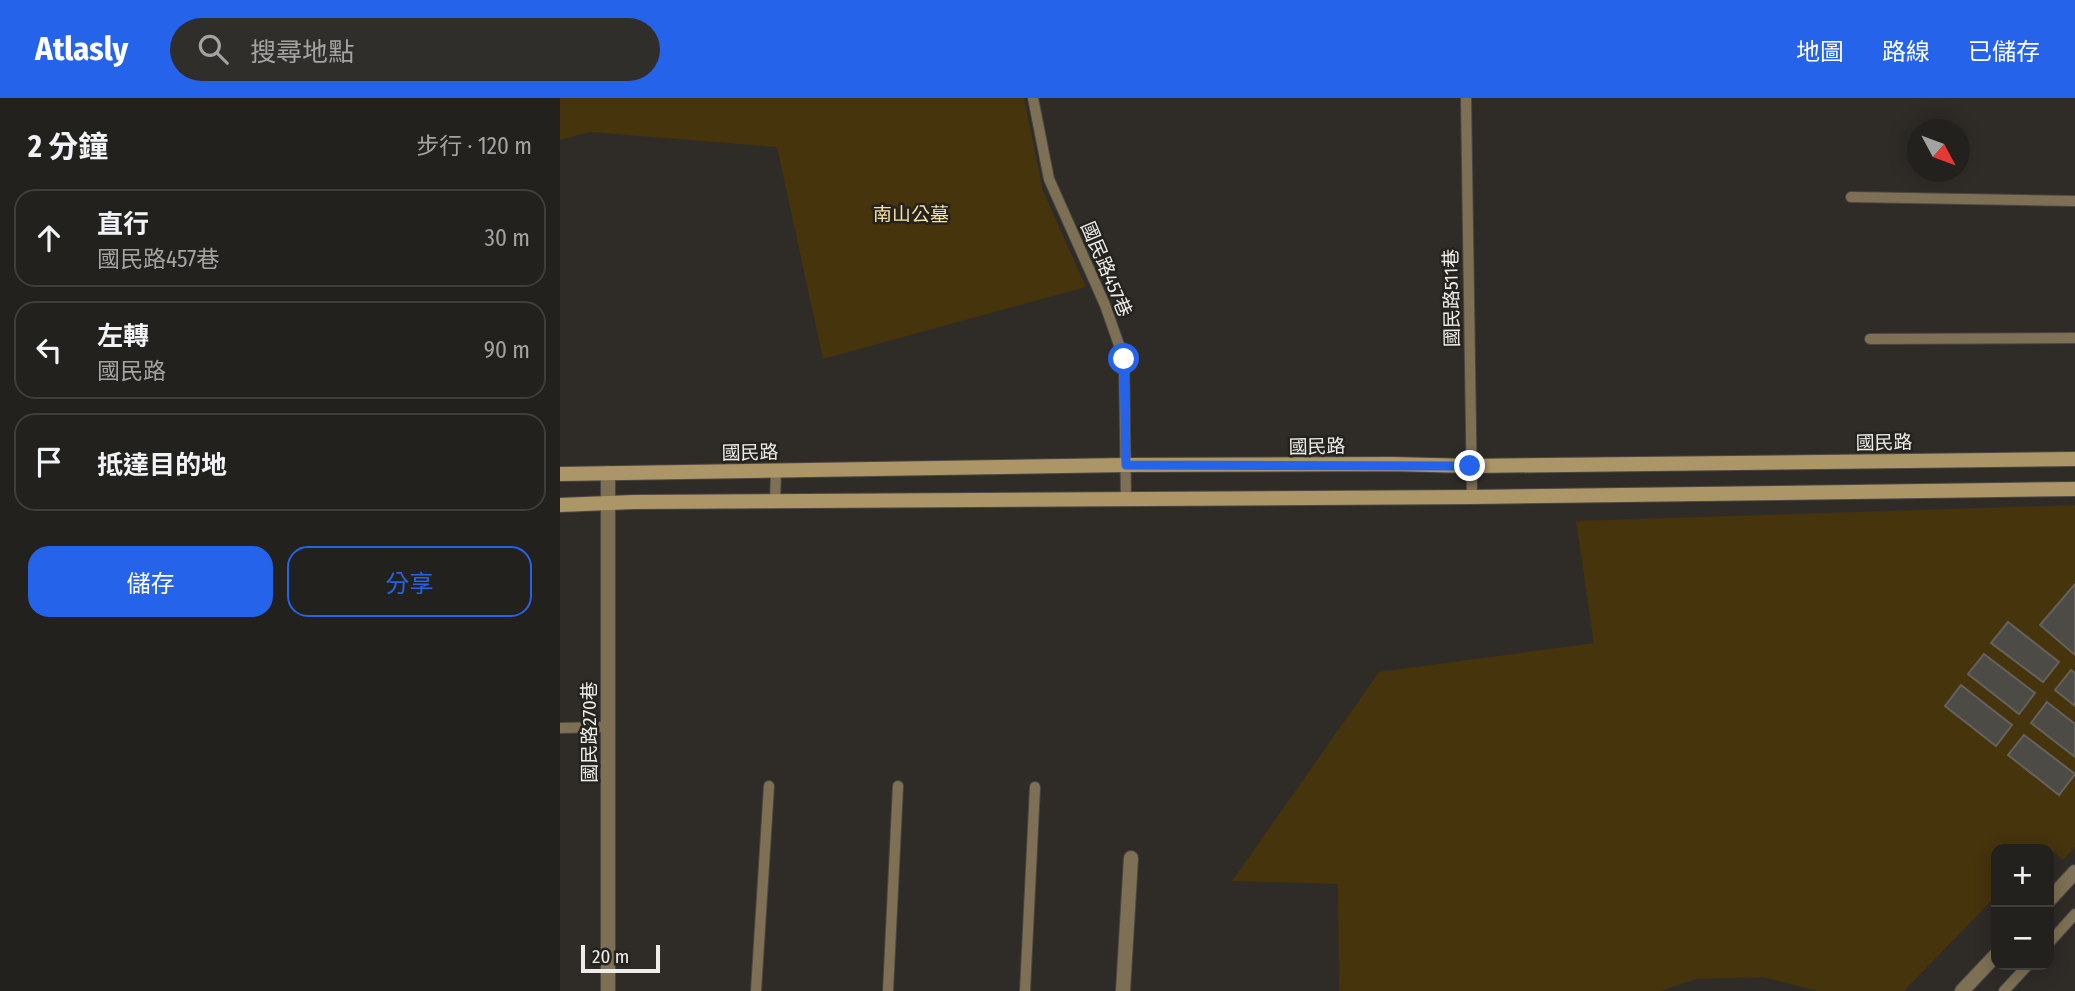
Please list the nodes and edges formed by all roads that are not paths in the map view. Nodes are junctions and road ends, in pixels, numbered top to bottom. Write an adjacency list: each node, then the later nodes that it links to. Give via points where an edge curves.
1 (1033, 98): 8 (lane, 國民路457巷, via 1049,179 1124,359)
2 (1466, 98): 9 (lane, 國民路511巷)
3 (1851, 197): 4 (lane)
4 (2075, 201)
5 (2075, 338): 6 (lane)
6 (1870, 340)
7 (2075, 459): 9 (street, 國民路)
8 (1126, 465): 9 (street, 國民路); 10 (street, 國民路); 15 (lane, 國民路457巷)
9 (1470, 466): 14 (lane, 國民路511巷)
10 (776, 471): 11 (street, 國民路); 16 (lane)
11 (608, 473): 12 (street, 國民路); 17 (street, 國民路270巷)
12 (560, 474)
13 (2075, 489): 14 (street)
14 (1472, 497): 15 (street)
15 (1126, 499): 16 (street)
16 (775, 502): 17 (street)
17 (608, 504): 18 (street); 19 (street, 國民路270巷)
18 (560, 505)
19 (608, 727): 20 (lane); 31 (street, 國民路270巷)
20 (560, 728)
21 (769, 786): 32 (lane)
22 (898, 786): 33 (lane)
23 (1035, 787): 34 (lane)
24 (1131, 858): 35 (street)
25 (2075, 872): 26 (street)
26 (2054, 895)
27 (2075, 914): 28 (lane)
28 (2054, 937)
29 (1991, 960): 36 (street)
30 (2023, 970): 37 (lane)
31 (608, 991)
32 (755, 991)
33 (888, 991)
34 (1025, 991)
35 (1123, 991)
36 (1962, 991)
37 (2004, 991)

